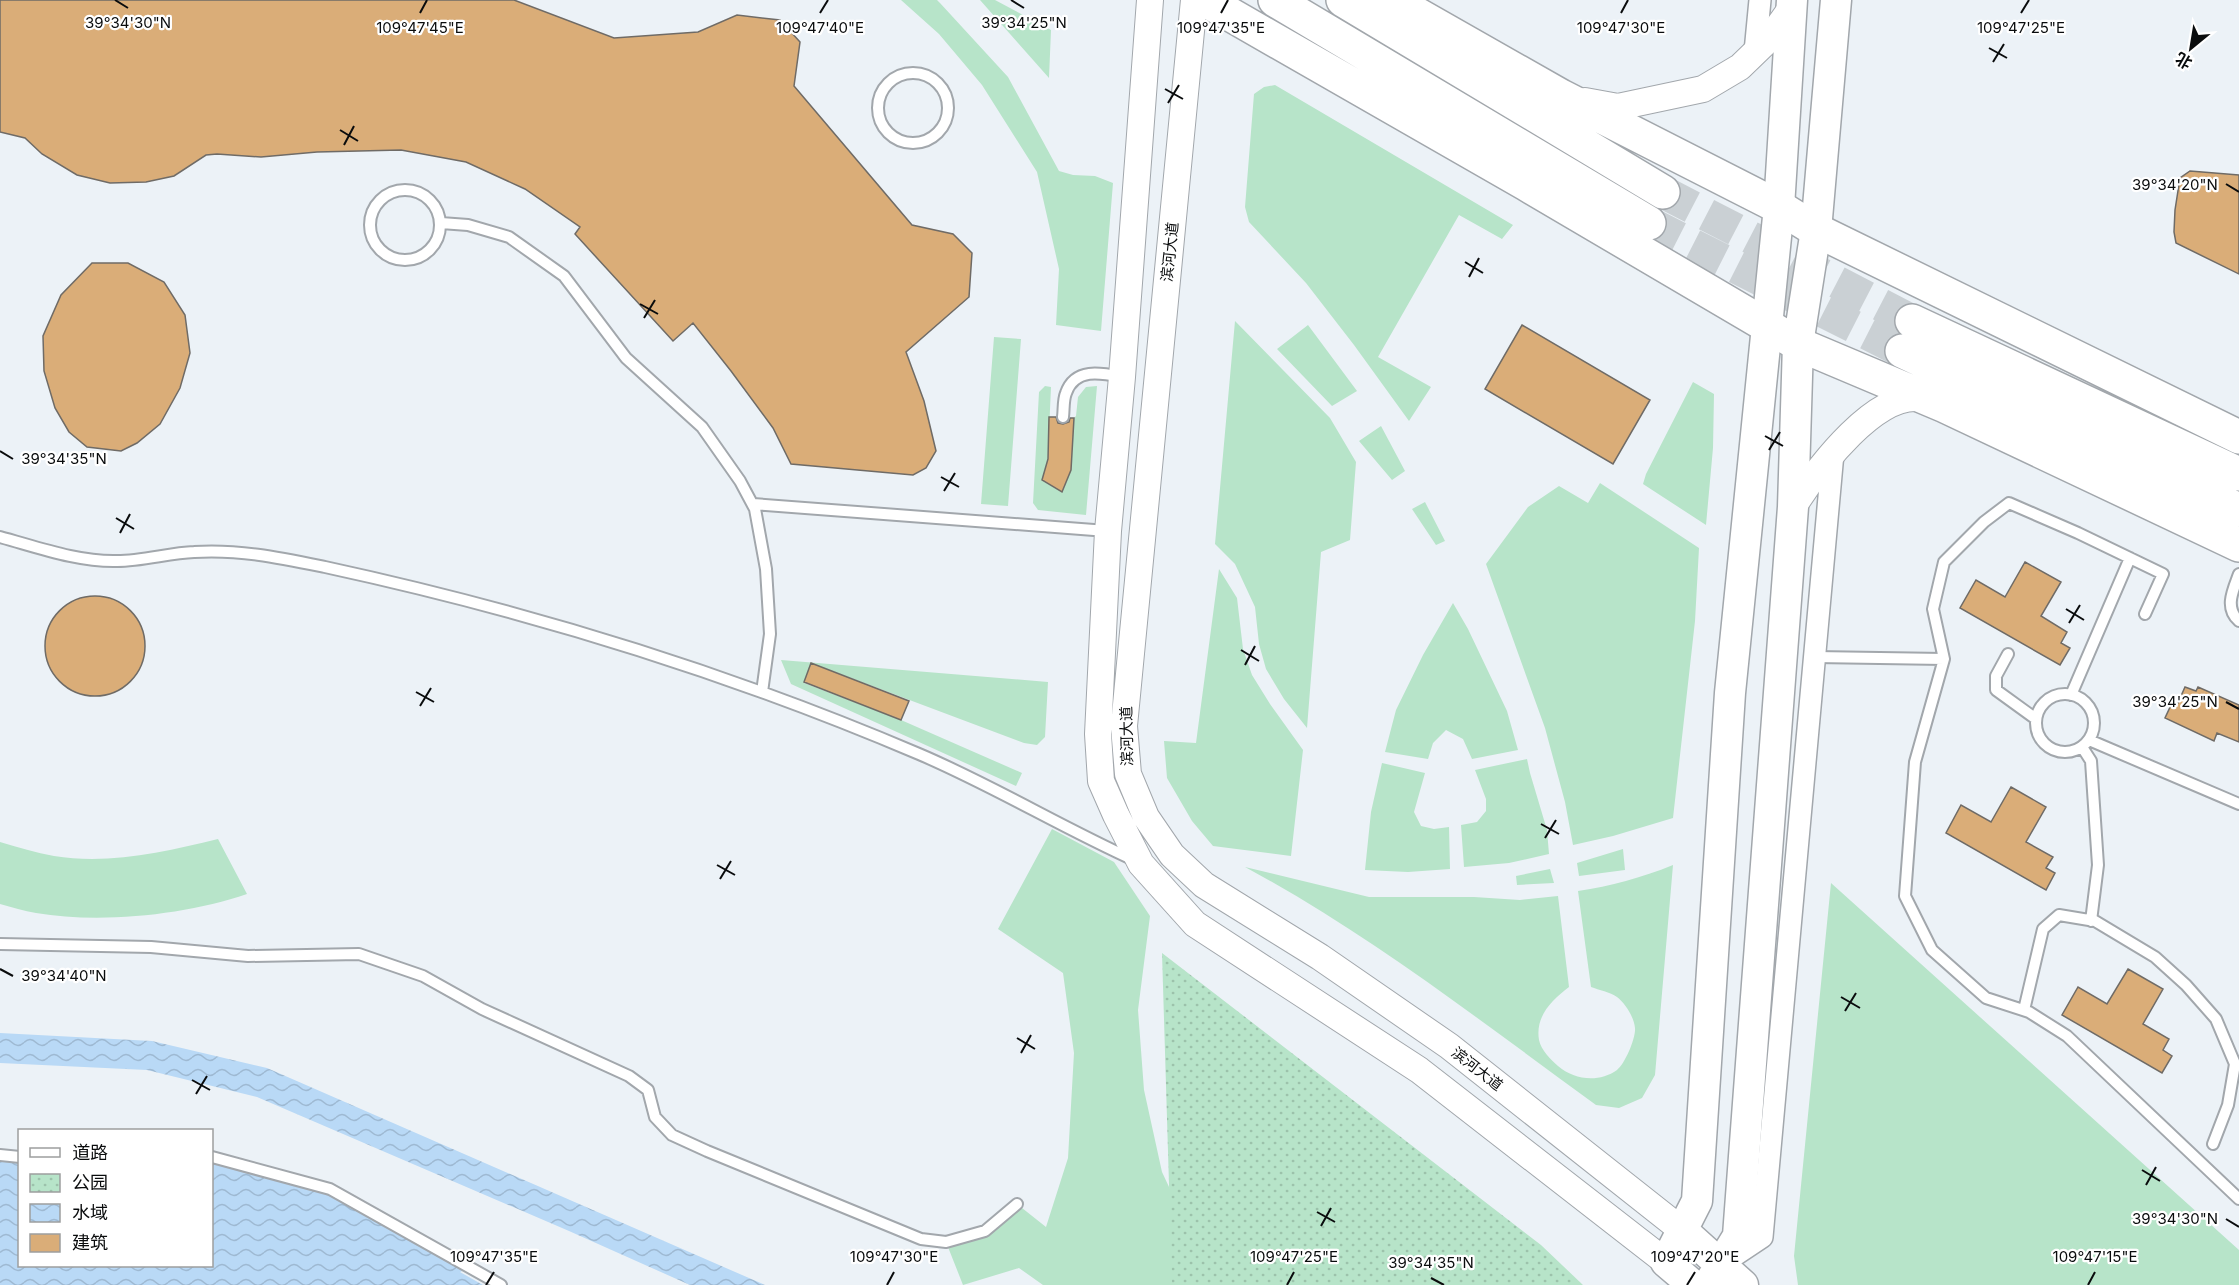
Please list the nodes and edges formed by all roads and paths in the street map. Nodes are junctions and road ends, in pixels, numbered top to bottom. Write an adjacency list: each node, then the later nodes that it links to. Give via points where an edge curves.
1 (1150, 0): 20 (street, 滨河大道)
2 (1194, 0): 54 (street, 滨河大道, via 1124,726 1128,774 1146,817 1172,855 1204,885 1320,957 1449,1046)
3 (1205, 0): 18 (main road)
4 (1275, 0): 16 (main road)
5 (1343, 0): 13 (main road)
6 (1392, 0): 11 (main road)
7 (1761, 0): 10 (street)
8 (1836, 0): 17 (main road)
9 (1792, 4): 10 (street, via 1770,38); 14 (main road)
10 (1755, 52): 11 (street, via 1740,67 1703,89 1661,99 1618,107)
11 (1561, 96): 14 (main road)
12 (878, 116): 12 (lane, via 883,128 902,142 925,141 943,128 948,106 946,94 931,77 909,72 887,83 880,93)
13 (1663, 192)
14 (1779, 207): 17 (main road); 18 (main road)
15 (441, 223): 15 (lane, via 432,202 423,195 400,190 379,200 369,222 370,234 383,254 405,261 427,254 435,245); 26 (lane, via 468,225 509,237 564,276 627,358 702,427)
16 (1649, 223)
17 (1816, 230): 19 (main road); 23 (main road)
18 (1767, 325): 19 (main road); 54 (main road, via 1730,693 1697,1201)
19 (1798, 344): 21 (main road); 27 (main road)
20 (1122, 377): 22 (lane, via 1096,372 1078,377 1066,392); 29 (street, 滨河大道)
21 (1945, 406): 24 (street, via 1917,396 1895,401 1862,424); 31 (main road)
22 (1063, 417)
23 (2239, 437)
24 (1833, 453): 27 (street); 37 (street)
25 (2239, 474): 28 (main road, via 1907,336)
26 (753, 504): 29 (lane); 39 (lane, via 766,569 771,634)
27 (1793, 507): 56 (main road, via 1738,1236)
28 (2239, 510)
29 (1108, 531): 44 (street, 滨河大道, via 1098,735 1101,781)
30 (0, 537): 39 (lane, via 86,559 117,561 194,552 246,552 312,565 535,618)
31 (2239, 545)
32 (2130, 558): 34 (lane, via 2163,574); 38 (lane, via 2009,503 1944,562 1933,609); 40 (lane)
33 (2239, 574): 35 (lane, via 2230,599 2233,616)
34 (2145, 614)
35 (2239, 621)
36 (2008, 654): 41 (lane, via 1996,676 1996,690)
37 (1815, 657): 38 (lane); 56 (street, via 1762,1237)
38 (1944, 659): 47 (lane, via 1915,762 1905,896 1932,950 1986,998)
39 (762, 692): 44 (lane, via 922,756)
40 (2071, 695): 41 (lane, via 2053,697 2039,710); 42 (lane, via 2088,704 2092,712 2094,732)
41 (2036, 719): 42 (lane, via 2040,738 2054,750 2073,751)
42 (2086, 744): 43 (lane); 45 (lane, via 2091,761 2098,865)
43 (2239, 804)
44 (1141, 864): 55 (street, 滨河大道, via 1195,924 1419,1070)
45 (2091, 921): 47 (lane, via 2059,915 2043,929); 48 (lane, via 2155,957 2216,1019 2235,1064 2228,1106)
46 (0, 944): 53 (lane, via 151,947 248,956 358,954 423,976 482,1009 629,1076 648,1090 656,1117 672,1135 921,1239 946,1242 985,1231)
47 (2024, 1010): 52 (lane, via 2067,1036)
48 (2213, 1144)
49 (0, 1155): 50 (lane)
50 (18, 1157)
51 (213, 1157): 57 (lane, via 330,1189)
52 (2239, 1199)
53 (1017, 1204)
54 (1683, 1231): 55 (main road); 56 (main road, 滨河大道)
55 (1666, 1262): 58 (main road, 滨河大道)
56 (1714, 1275): 59 (main road, 滨河大道)
57 (501, 1285)
58 (1693, 1285)
59 (1743, 1285)

